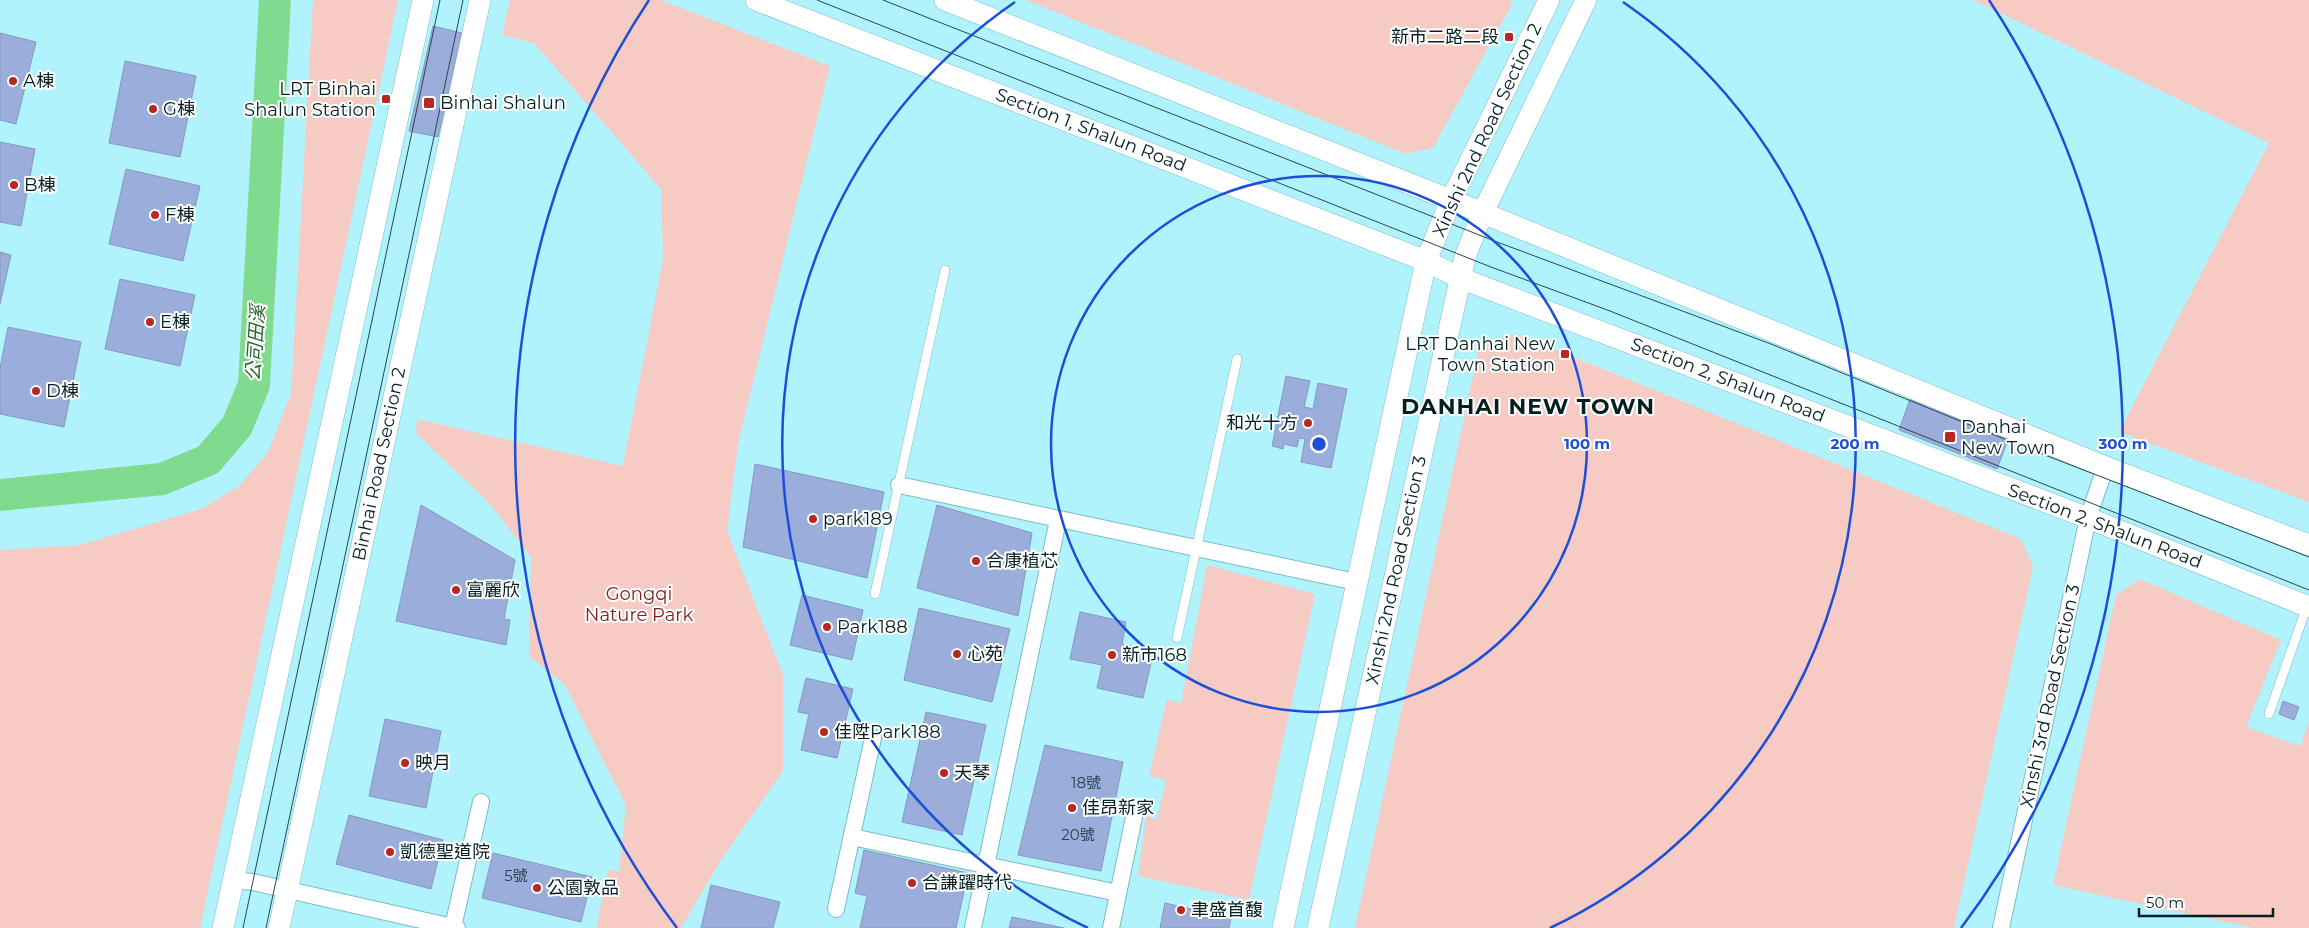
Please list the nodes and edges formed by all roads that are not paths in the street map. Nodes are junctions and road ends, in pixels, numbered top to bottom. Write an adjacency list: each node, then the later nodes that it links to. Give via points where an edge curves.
1 (423, 0): 29 (street)
2 (480, 0): 30 (street, Binhai Road Section 2)
3 (756, 0): 9 (street, Section 1, Shalun Road)
4 (945, 0): 7 (street)
5 (1549, 0): 7 (street, Xinshi 2nd Road Section 2)
6 (1586, 0): 8 (street, Xinshi 2nd Road Section 2)
7 (1451, 200): 8 (street); 9 (street, Xinshi 2nd Road Section 2)
8 (1482, 214): 11 (street, Xinshi 2nd Road Section 3); 13 (street)
9 (1426, 261): 11 (street, Section 2, Shalun Road); 19 (street, Xinshi 2nd Road Section 3)
10 (945, 270): 14 (lane)
11 (1460, 278): 15 (street, Section 2, Shalun Road); 39 (street, Xinshi 2nd Road Section 3)
12 (1237, 359): 18 (lane)
13 (2108, 468): 15 (street, Xinshi 3rd Road Section 3); 17 (street)
14 (899, 485): 16 (street); 20 (lane)
15 (2088, 518): 21 (street, Section 2, Shalun Road); 40 (street, Xinshi 3rd Road Section 3)
16 (1058, 520): 18 (street); 28 (street)
17 (2309, 545)
18 (1197, 550): 19 (street); 22 (lane)
19 (1356, 582): 38 (street, Xinshi 2nd Road Section 3)
20 (875, 594)
21 (2308, 607): 23 (lane)
22 (1177, 638)
23 (2269, 714)
24 (874, 738): 27 (street)
25 (481, 802): 35 (street)
26 (1134, 817): 31 (street)
27 (852, 837): 28 (street); 32 (street)
28 (985, 865): 31 (street); 36 (street)
29 (233, 880): 30 (street); 33 (street)
30 (287, 890): 34 (street, Binhai Road Section 2); 35 (street)
31 (1118, 893): 37 (street)
32 (836, 909)
33 (223, 928)
34 (279, 928)
35 (455, 928)
36 (973, 928)
37 (1111, 928)
38 (1283, 928)
39 (1318, 928)
40 (2001, 928)

